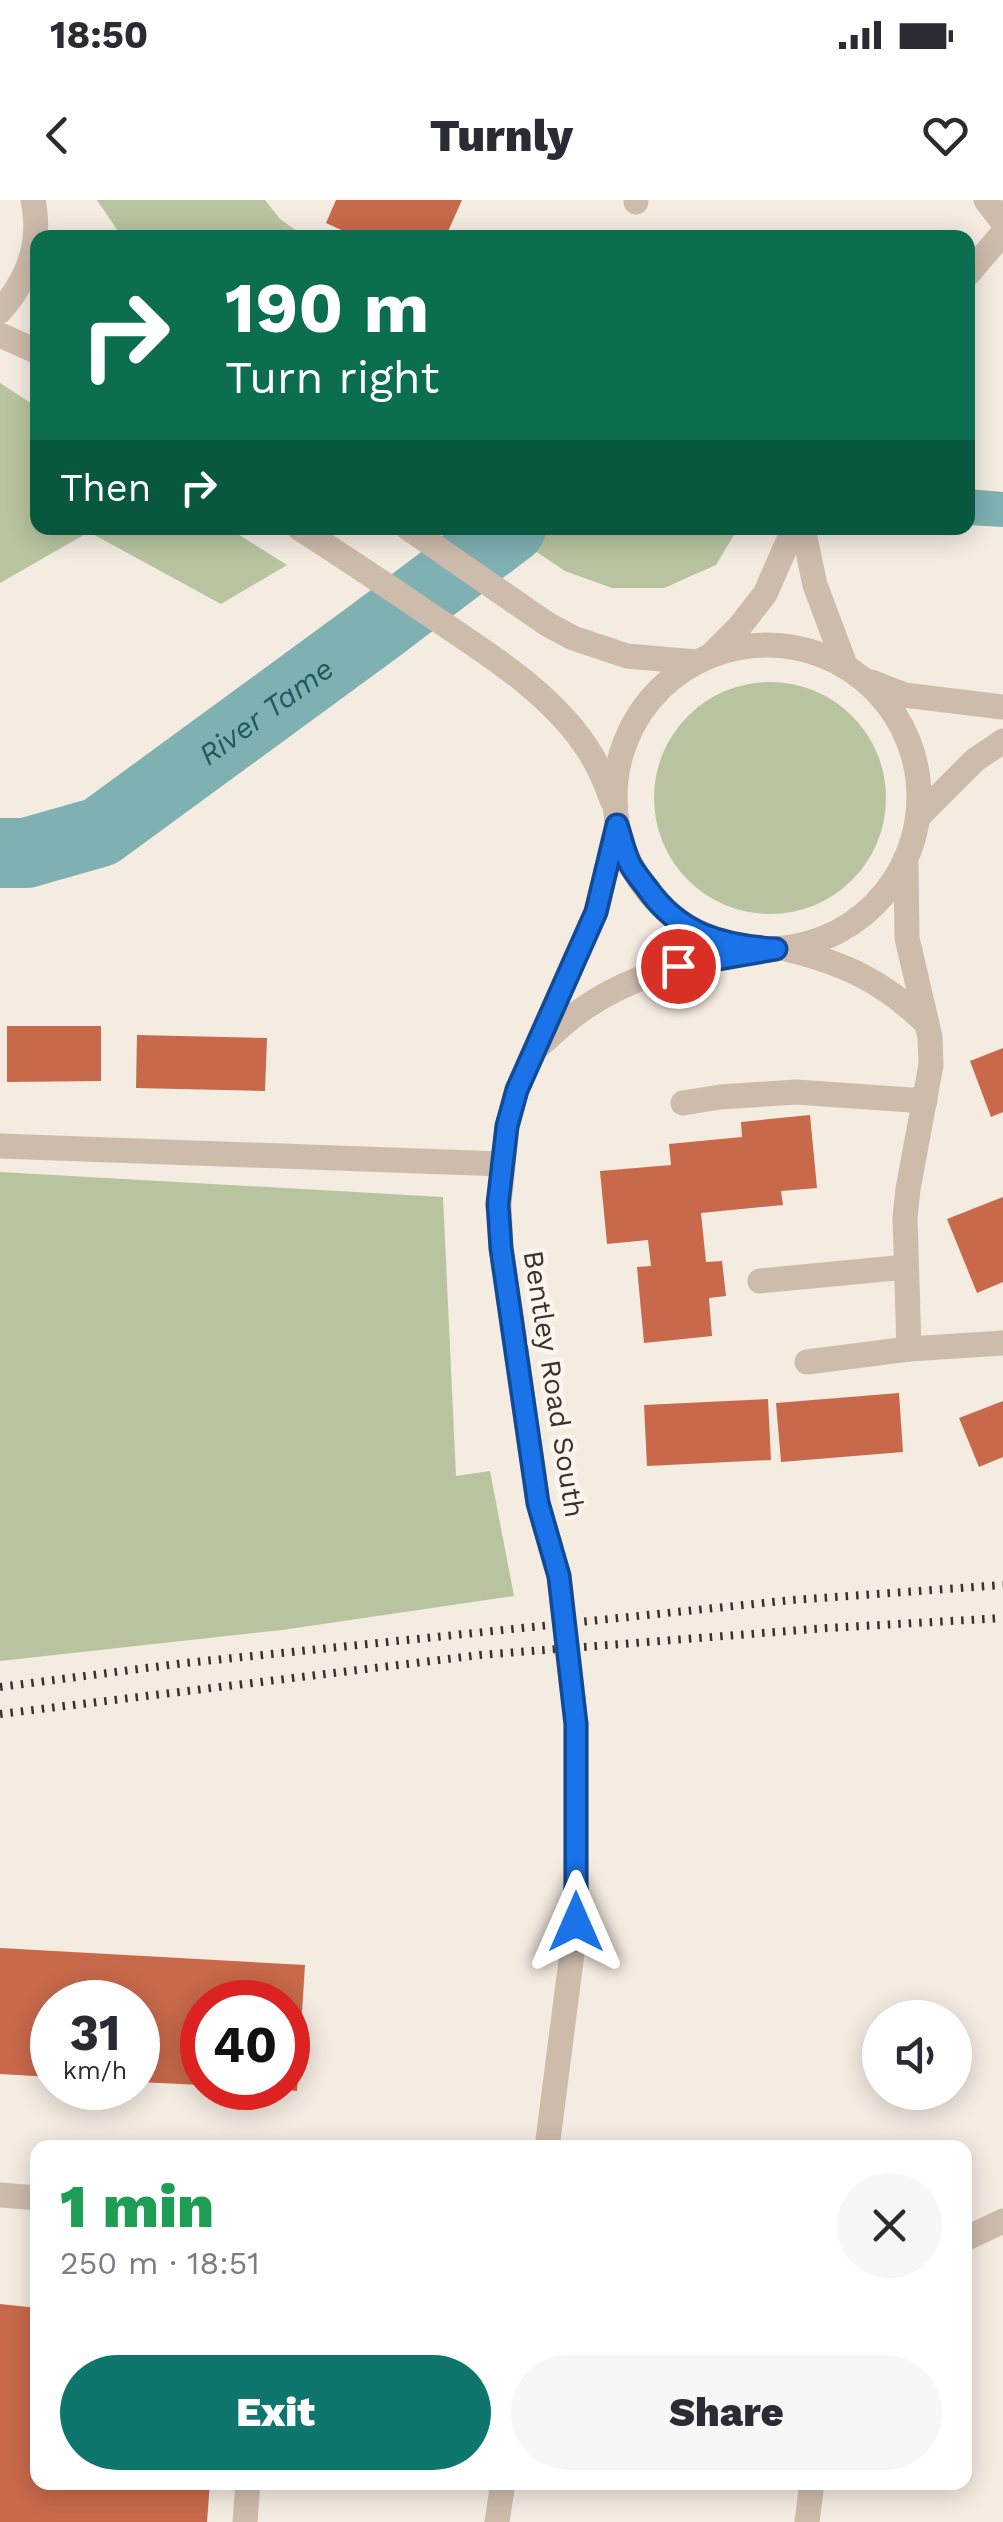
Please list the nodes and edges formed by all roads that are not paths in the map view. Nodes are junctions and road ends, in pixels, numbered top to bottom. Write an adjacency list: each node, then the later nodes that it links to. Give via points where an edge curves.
1 (986, 200): 2 (street)
2 (1003, 222)
3 (1003, 234): 5 (street)
4 (30, 266): 6 (street)
5 (975, 266)
6 (0, 312)
7 (0, 335): 8 (street)
8 (30, 348)
9 (311, 535): 18 (street, via 463,637 558,712 601,772)
10 (418, 535): 13 (street, via 547,624 600,649)
11 (791, 535): 13 (street, via 765,594)
12 (804, 535): 14 (street)
13 (704, 658): 14 (street, via 759,644 803,648); 18 (street, via 673,676 632,726 618,765)
14 (845, 665): 15 (street)
15 (866, 680): 16 (street, via 904,694); 19 (street, via 911,746)
16 (1003, 707)
17 (1003, 741): 19 (street)
18 (616, 815): 21 (street, via 630,864 684,926 743,947); 23 (street, Bentley Road South, via 596,912)
19 (918, 817): 20 (street)
20 (906, 860): 21 (street, via 866,913 837,933); 22 (street, via 907,938)
21 (779, 948): 22 (street, via 857,972); 23 (street, Bentley Road South, via 652,972 576,1014)
22 (924, 1021): 24 (street, via 931,1065)
23 (534, 1050): 27 (street, Bentley Road South, via 517,1090)
24 (925, 1100): 25 (street, via 796,1092); 28 (street, via 908,1189)
25 (683, 1103)
26 (0, 1146): 27 (street)
27 (502, 1164): 33 (street, Bentley Road South, bridge, via 501,1248 538,1503 559,1576 576,1724 576,1922)
28 (906, 1267): 29 (street); 31 (street)
29 (760, 1281)
30 (1003, 1343): 31 (street)
31 (909, 1349): 32 (street)
32 (807, 1362)
33 (547, 2140)
34 (0, 2194): 35 (street)
35 (30, 2197)
36 (1003, 2220): 37 (street)
37 (972, 2236)
38 (247, 2490): 41 (street)
39 (501, 2490): 42 (street)
40 (811, 2490): 43 (street)
41 (245, 2522)
42 (497, 2522)
43 (808, 2522)

